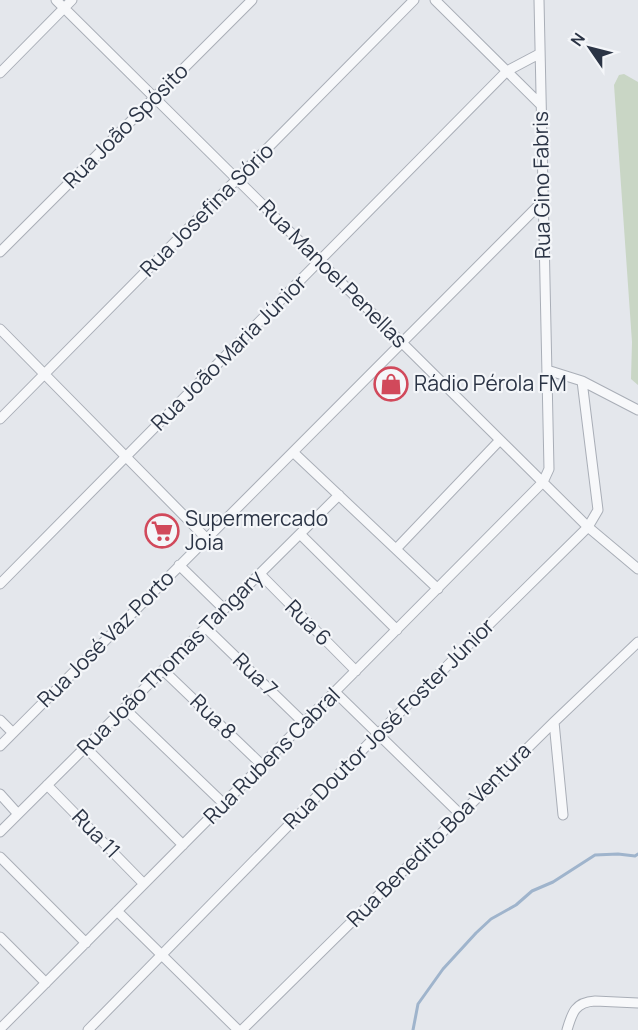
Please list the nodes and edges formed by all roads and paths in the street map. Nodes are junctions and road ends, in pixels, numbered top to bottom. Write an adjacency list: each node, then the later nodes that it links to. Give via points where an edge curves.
1 (57, 0): 7 (street, Rua Manoel Penellas)
2 (72, 0): 7 (street)
3 (252, 0): 11 (street, Rua João Spósito)
4 (414, 0): 13 (street, Rua Josefina Sório)
5 (435, 0): 9 (street)
6 (539, 0): 8 (street, Rua Gino Fabris)
7 (64, 8): 10 (street); 11 (street, Rua Manoel Penellas)
8 (540, 54): 9 (street, Rua João Maria Júnior); 12 (street, Rua Gino Fabris)
9 (507, 71): 12 (street); 16 (street, Rua João Maria Júnior)
10 (0, 73)
11 (155, 98): 13 (street, Rua Manoel Penellas); 15 (street, Rua João Spósito)
12 (540, 104): 14 (street, Rua Gino Fabris)
13 (237, 179): 16 (street, Rua Manoel Penellas); 20 (street, Rua Josefina Sório)
14 (543, 201): 18 (street, Rua José Vaz Porto); 19 (street, Rua Gino Fabris)
15 (0, 252)
16 (320, 261): 18 (street, Rua Manoel Penellas); 26 (street, Rua João Maria Júnior)
17 (0, 329): 20 (street)
18 (402, 342): 24 (street, Rua Manoel Penellas); 25 (street, Rua José Vaz Porto)
19 (547, 370): 21 (street); 27 (street, Rua Gino Fabris, via 549,469)
20 (44, 374): 23 (street, Rua Josefina Sório); 26 (street)
21 (582, 381): 22 (street); 29 (street, Rua Doutor José Foster Júnior, via 598,510)
22 (638, 410)
23 (0, 419)
24 (500, 440): 27 (street, Rua Manoel Penellas); 32 (street)
25 (293, 452): 28 (street); 31 (street, Rua José Vaz Porto)
26 (126, 457): 31 (street); 36 (street, Rua João Maria Júnior)
27 (543, 482): 29 (street, Rua Manoel Penellas); 37 (street, Rua Rubens Cabral)
28 (339, 495): 30 (street, Rua João Thomas Tangary); 32 (street)
29 (588, 527): 34 (street, Rua Manoel Penellas); 50 (street, Rua Doutor José Foster Júnior)
30 (300, 534): 35 (street, Rua João Thomas Tangary); 40 (street)
31 (206, 538): 33 (street, Rua José Vaz Porto)
32 (396, 549): 37 (street)
33 (180, 565): 38 (street); 49 (street, Rua José Vaz Porto)
34 (638, 569)
35 (260, 574): 38 (street, Rua João Thomas Tangary); 43 (street, Rua 6)
36 (0, 584)
37 (438, 589): 40 (street, Rua Rubens Cabral)
38 (224, 609): 39 (street, Rua João Thomas Tangary)
39 (206, 628): 42 (street, Rua João Thomas Tangary); 48 (street, Rua 7)
40 (397, 630): 43 (street, Rua Rubens Cabral)
41 (638, 642): 47 (street, Rua Benedito Boa Ventura)
42 (163, 670): 45 (street, Rua João Thomas Tangary); 53 (street, Rua 8)
43 (356, 671): 44 (street, Rua Rubens Cabral)
44 (335, 692): 48 (street, Rua Rubens Cabral); 50 (street)
45 (124, 708): 52 (street, Rua João Thomas Tangary); 56 (street)
46 (0, 720): 49 (street)
47 (554, 722): 58 (street, Rua Benedito Boa Ventura); 59 (street)
48 (304, 723): 53 (street, Rua Rubens Cabral)
49 (13, 733): 51 (street, Rua José Vaz Porto)
50 (378, 734): 58 (street); 67 (street, Rua Doutor José Foster Júnior)
51 (0, 746)
52 (85, 747): 54 (street, Rua João Thomas Tangary); 61 (street)
53 (262, 765): 56 (street, Rua Rubens Cabral)
54 (47, 784): 57 (street, Rua João Thomas Tangary); 63 (street, Rua 11)
55 (0, 794): 57 (street)
56 (224, 804): 61 (street, Rua Rubens Cabral)
57 (18, 813): 60 (street, Rua João Thomas Tangary)
58 (460, 814): 72 (street, Rua Benedito Boa Ventura)
59 (563, 815)
60 (0, 831)
61 (183, 845): 63 (street, Rua Rubens Cabral)
62 (0, 857): 66 (street)
63 (144, 884): 64 (street, Rua Rubens Cabral)
64 (117, 911): 66 (street, Rua Rubens Cabral); 67 (street)
65 (0, 937): 68 (street)
66 (86, 943): 68 (street, Rua Rubens Cabral)
67 (161, 955): 71 (street, Rua Doutor José Foster Júnior); 72 (street)
68 (46, 983): 70 (street, Rua Rubens Cabral)
69 (638, 1003): 73 (street, via 588,1001 571,1015)
70 (2, 1023)
71 (88, 1030)
72 (240, 1030)
73 (567, 1030)

